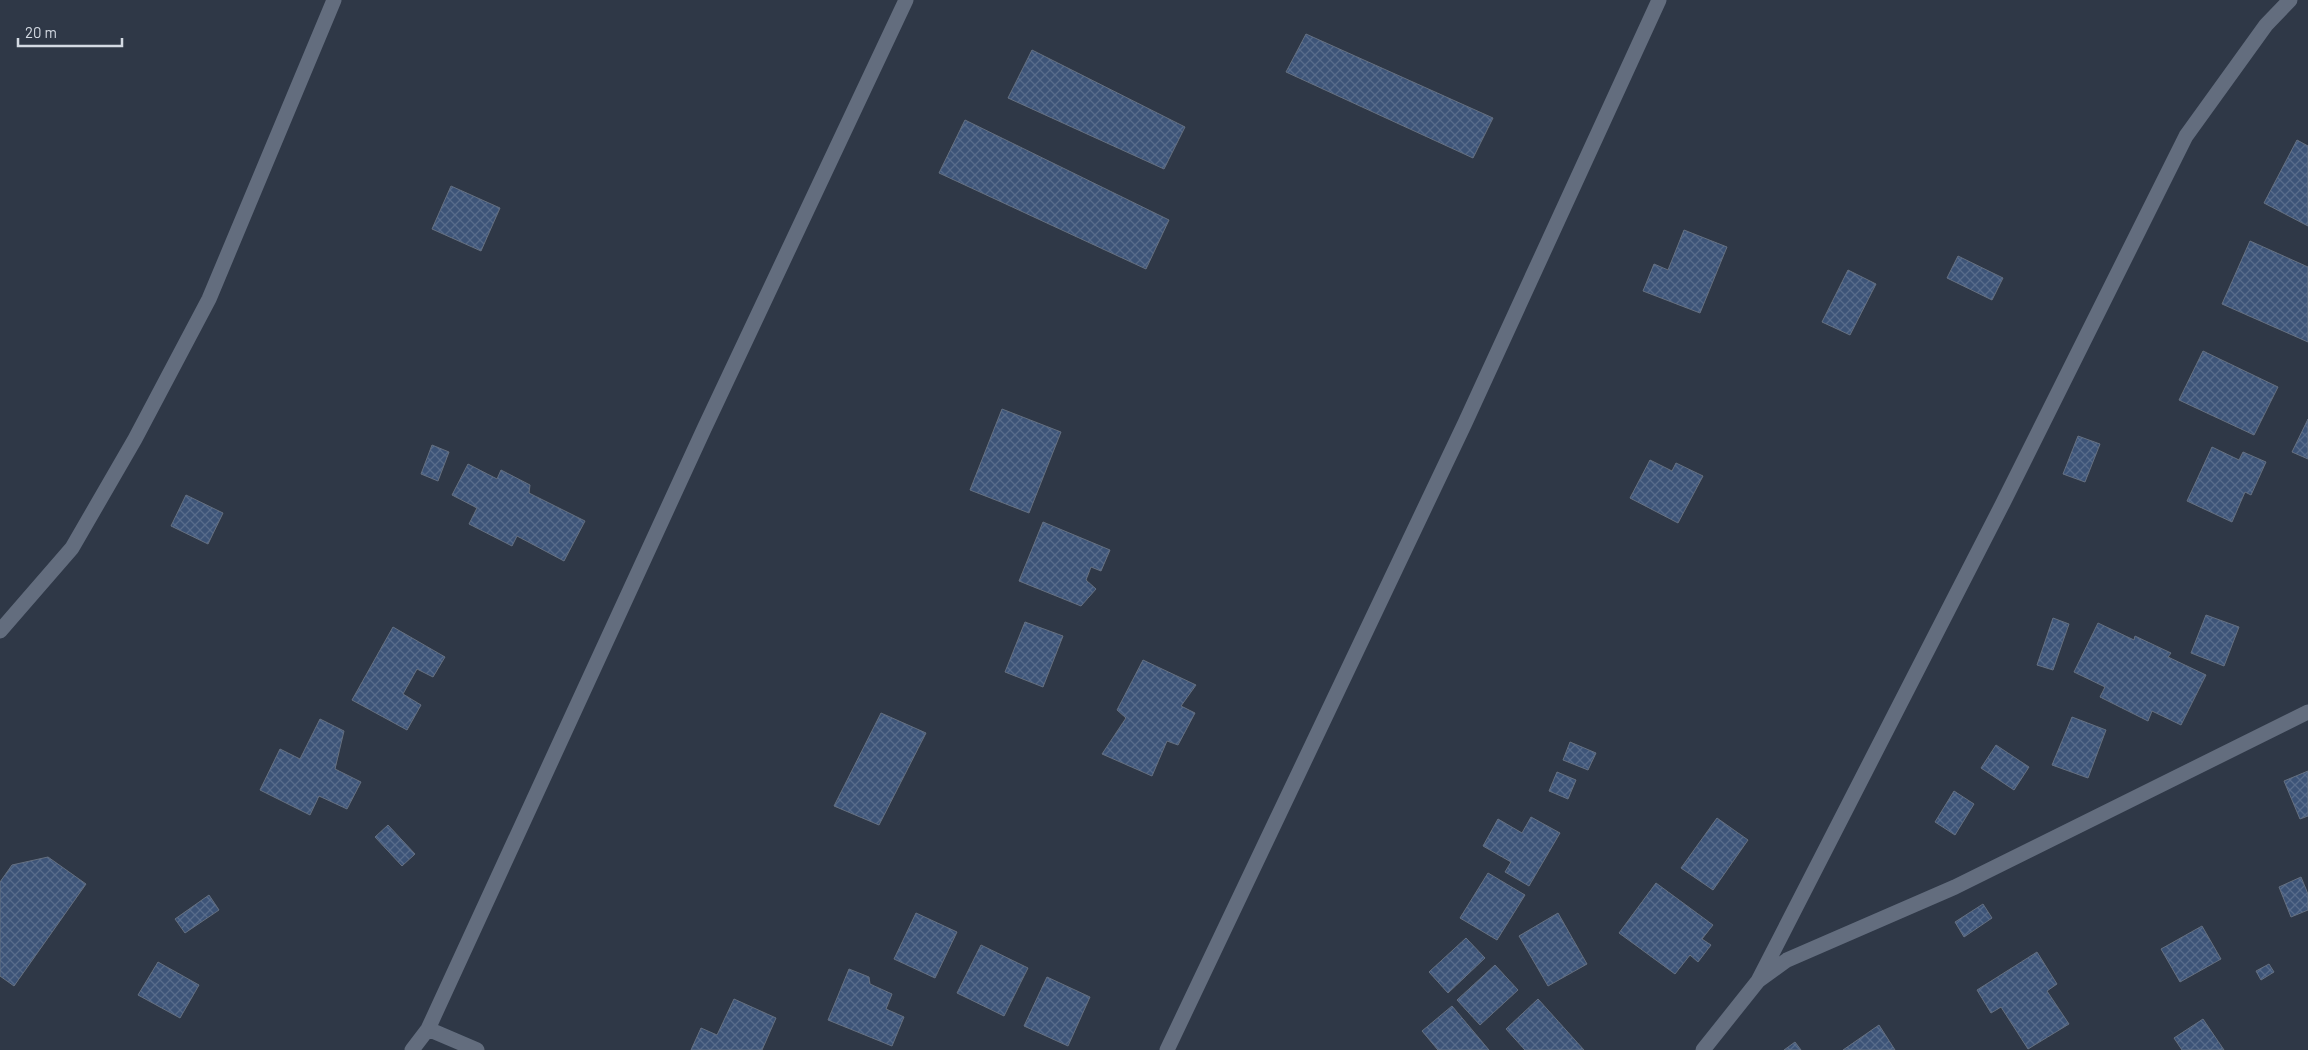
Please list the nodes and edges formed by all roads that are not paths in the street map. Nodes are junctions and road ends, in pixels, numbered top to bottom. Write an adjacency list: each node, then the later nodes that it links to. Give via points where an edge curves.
1 (334, 0): 5 (street, via 209,299 135,439 72,548)
2 (906, 0): 8 (street)
3 (1659, 0): 11 (street, via 1465,423)
4 (2290, 0): 7 (street, via 2266,25 2186,136 2003,503)
5 (0, 631)
6 (2308, 712): 7 (street, via 1954,887 1786,960)
7 (1758, 981): 12 (street)
8 (428, 1029): 9 (street); 10 (street)
9 (412, 1050)
10 (477, 1050)
11 (1167, 1050)
12 (1703, 1050)

